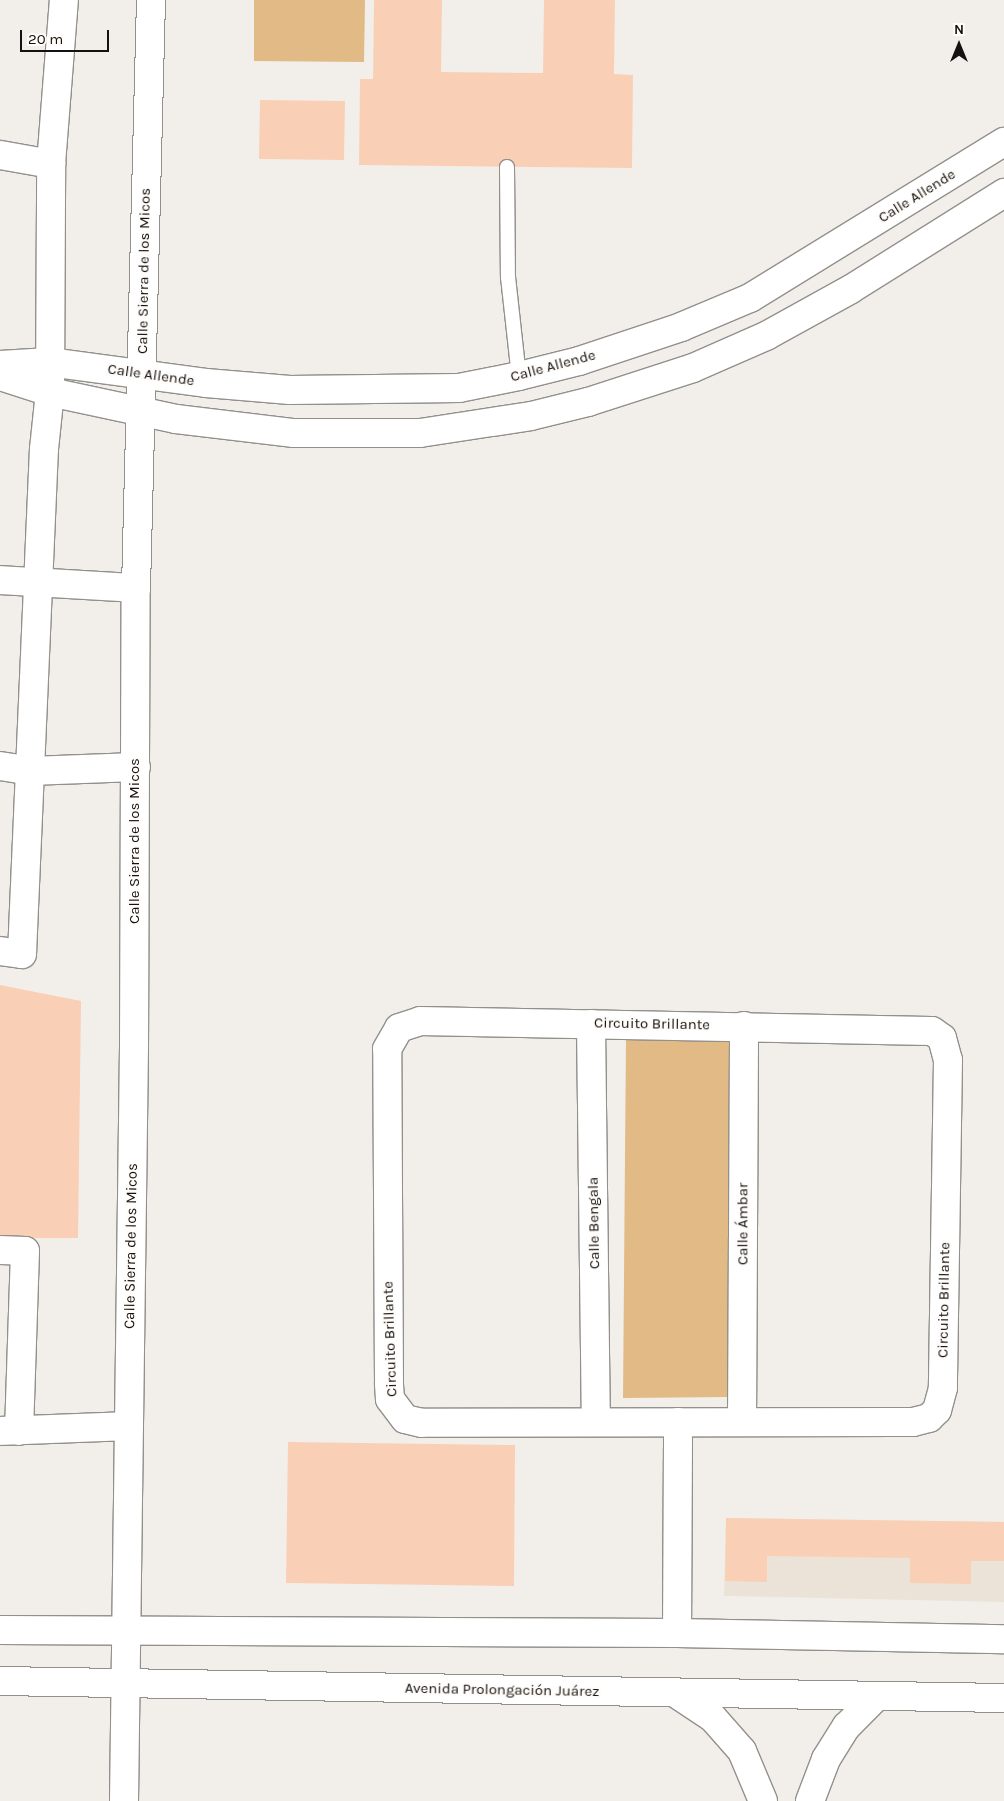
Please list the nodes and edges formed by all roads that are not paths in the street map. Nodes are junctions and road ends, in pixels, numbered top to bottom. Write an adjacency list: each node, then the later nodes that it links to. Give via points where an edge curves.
1 (64, 0): 5 (street)
2 (151, 0): 10 (street, Calle Sierra de los Micos)
3 (1004, 142): 12 (street, Calle Allende, via 750,298 671,330 579,361)
4 (0, 155): 5 (street)
5 (51, 164): 8 (street)
6 (507, 167): 12 (lane, via 508,277)
7 (1004, 193): 16 (street, via 851,289 766,336 693,368 588,402)
8 (49, 362): 9 (street, Calle Allende); 10 (street, Calle Allende); 14 (street)
9 (0, 365)
10 (141, 373): 13 (street, Calle Allende, via 206,383 290,390); 15 (street, Calle Sierra de los Micos)
11 (0, 376): 14 (street)
12 (520, 376): 13 (street, Calle Allende)
13 (459, 388): 16 (street)
14 (50, 392): 15 (street); 18 (street)
15 (140, 412): 16 (street, via 226,427 294,433 358,435); 19 (street, Calle Sierra de los Micos)
16 (464, 428)
17 (0, 580): 18 (street)
18 (38, 584): 19 (street); 22 (street)
19 (136, 588): 21 (street, Calle Sierra de los Micos)
20 (0, 766): 22 (street)
21 (136, 767): 22 (street); 30 (street, Calle Sierra de los Micos)
22 (30, 771): 23 (street)
23 (11, 952)
24 (591, 1024): 25 (street, Circuito Brillante); 27 (street, Calle Bengala); 27 (street, Circuito Brillante, via 420,1021 399,1028 392,1037 387,1049 389,1383 390,1399 396,1411 405,1419 422,1423)
25 (744, 1026): 29 (street, Calle Ámbar); 29 (street, Circuito Brillante, via 932,1031 942,1038 948,1060 943,1388 937,1410 928,1418 913,1422)
26 (12, 1251): 31 (street)
27 (596, 1422): 28 (street, Circuito Brillante)
28 (678, 1422): 29 (street, Circuito Brillante); 34 (street)
29 (742, 1422)
30 (129, 1426): 31 (street); 33 (street, Calle Sierra de los Micos)
31 (9, 1431)
32 (0, 1630): 33 (street)
33 (128, 1631): 34 (street); 37 (street, Calle Sierra de los Micos)
34 (677, 1634): 35 (street)
35 (1004, 1639)
36 (0, 1681): 37 (street, Avenida Prolongación Juárez)
37 (126, 1682): 38 (street, Avenida Prolongación Juárez); 41 (street, Calle Sierra de los Micos)
38 (677, 1694): 39 (street, Avenida Prolongación Juárez); 42 (street, via 714,1718 742,1751)
39 (875, 1698): 40 (street, Avenida Prolongación Juárez); 43 (street, via 847,1726 831,1751)
40 (1004, 1698)
41 (124, 1801)
42 (763, 1801)
43 (810, 1801)

